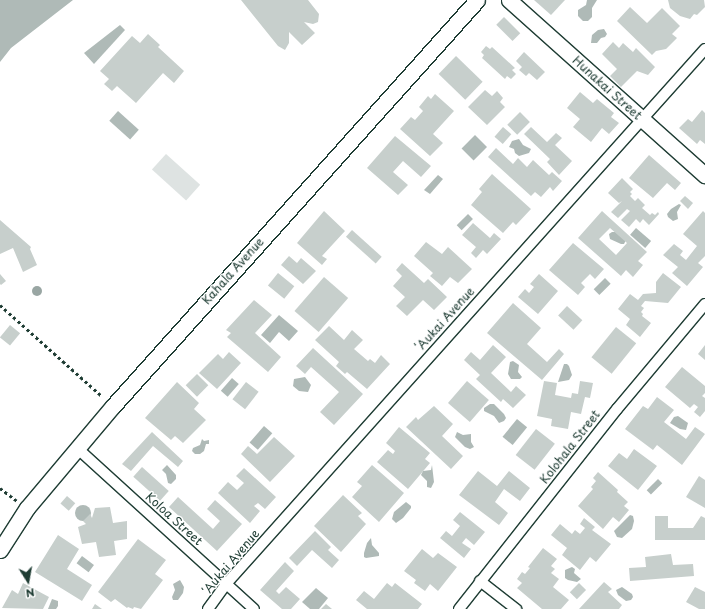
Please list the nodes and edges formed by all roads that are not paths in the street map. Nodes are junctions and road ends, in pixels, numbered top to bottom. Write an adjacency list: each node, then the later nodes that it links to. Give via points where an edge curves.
1 (477, 0): 7 (street, Kahala Avenue)
2 (509, 0): 4 (street, Hunakai Street)
3 (705, 49): 4 (street, ʻAukai Avenue)
4 (642, 119): 5 (street, Hunakai Street); 10 (street, ʻAukai Avenue)
5 (705, 175)
6 (705, 304): 9 (street, Kolohala Street, via 616,409)
7 (77, 448): 8 (street, Kahala Avenue, via 27,508); 10 (street, Koloa Street)
8 (0, 550)
9 (480, 581): 13 (street, Kolohala Street); 14 (street)
10 (226, 584): 11 (street, ʻAukai Avenue); 12 (street, Koloa Street)
11 (208, 609)
12 (254, 609)
13 (459, 609)
14 (516, 609)

